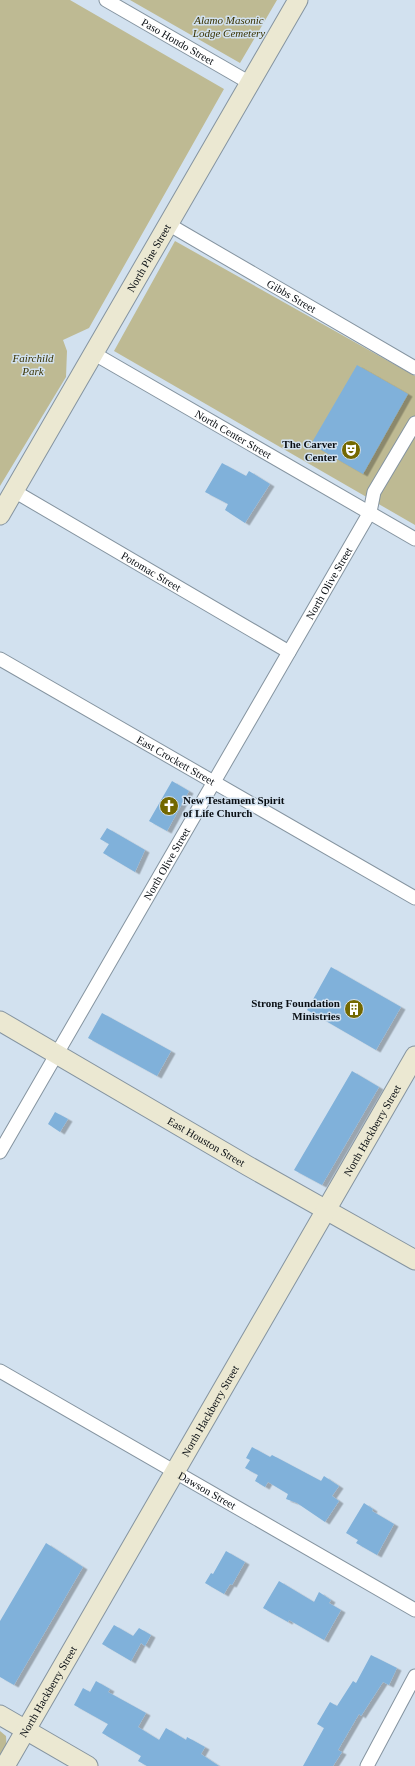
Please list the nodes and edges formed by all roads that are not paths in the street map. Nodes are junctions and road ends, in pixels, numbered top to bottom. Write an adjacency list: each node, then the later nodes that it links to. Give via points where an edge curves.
1 (106, 0): 3 (street, Paso Hondo Street)
2 (298, 0): 3 (main road, North Pine Street)
3 (250, 83): 4 (main road, North Pine Street)
4 (168, 224): 5 (main road, North Pine Street); 6 (street, Gibbs Street)
5 (94, 353): 8 (main road, North Pine Street); 9 (street, North Center Street)
6 (415, 368)
7 (415, 423): 9 (street, via 374,492)
8 (14, 491): 10 (main road, North Pine Street); 12 (street, Potomac Street)
9 (370, 512): 11 (street, North Center Street); 12 (street, North Olive Street)
10 (0, 515)
11 (415, 539)
12 (289, 652): 14 (street, North Olive Street)
13 (0, 660): 14 (street, East Crockett Street)
14 (214, 782): 15 (street, East Crockett Street); 17 (street, North Olive Street)
15 (415, 898)
16 (0, 1021): 17 (main road, East Houston Street)
17 (57, 1054): 20 (street, North Olive Street); 21 (main road, East Houston Street, via 248,1166)
18 (415, 1056): 19 (main road, North Hackberry Street)
19 (410, 1078): 21 (main road, North Hackberry Street)
20 (0, 1152)
21 (327, 1209): 22 (main road, East Houston Street); 24 (main road, North Hackberry Street)
22 (415, 1260)
23 (0, 1371): 24 (street, Dawson Street)
24 (175, 1472): 25 (street, Dawson Street); 28 (main road, North Hackberry Street)
25 (415, 1610)
26 (415, 1676): 31 (street)
27 (0, 1715): 28 (main road)
28 (26, 1730): 29 (main road, North Hackberry Street); 30 (main road)
29 (5, 1766)
30 (88, 1766)
31 (367, 1766)

